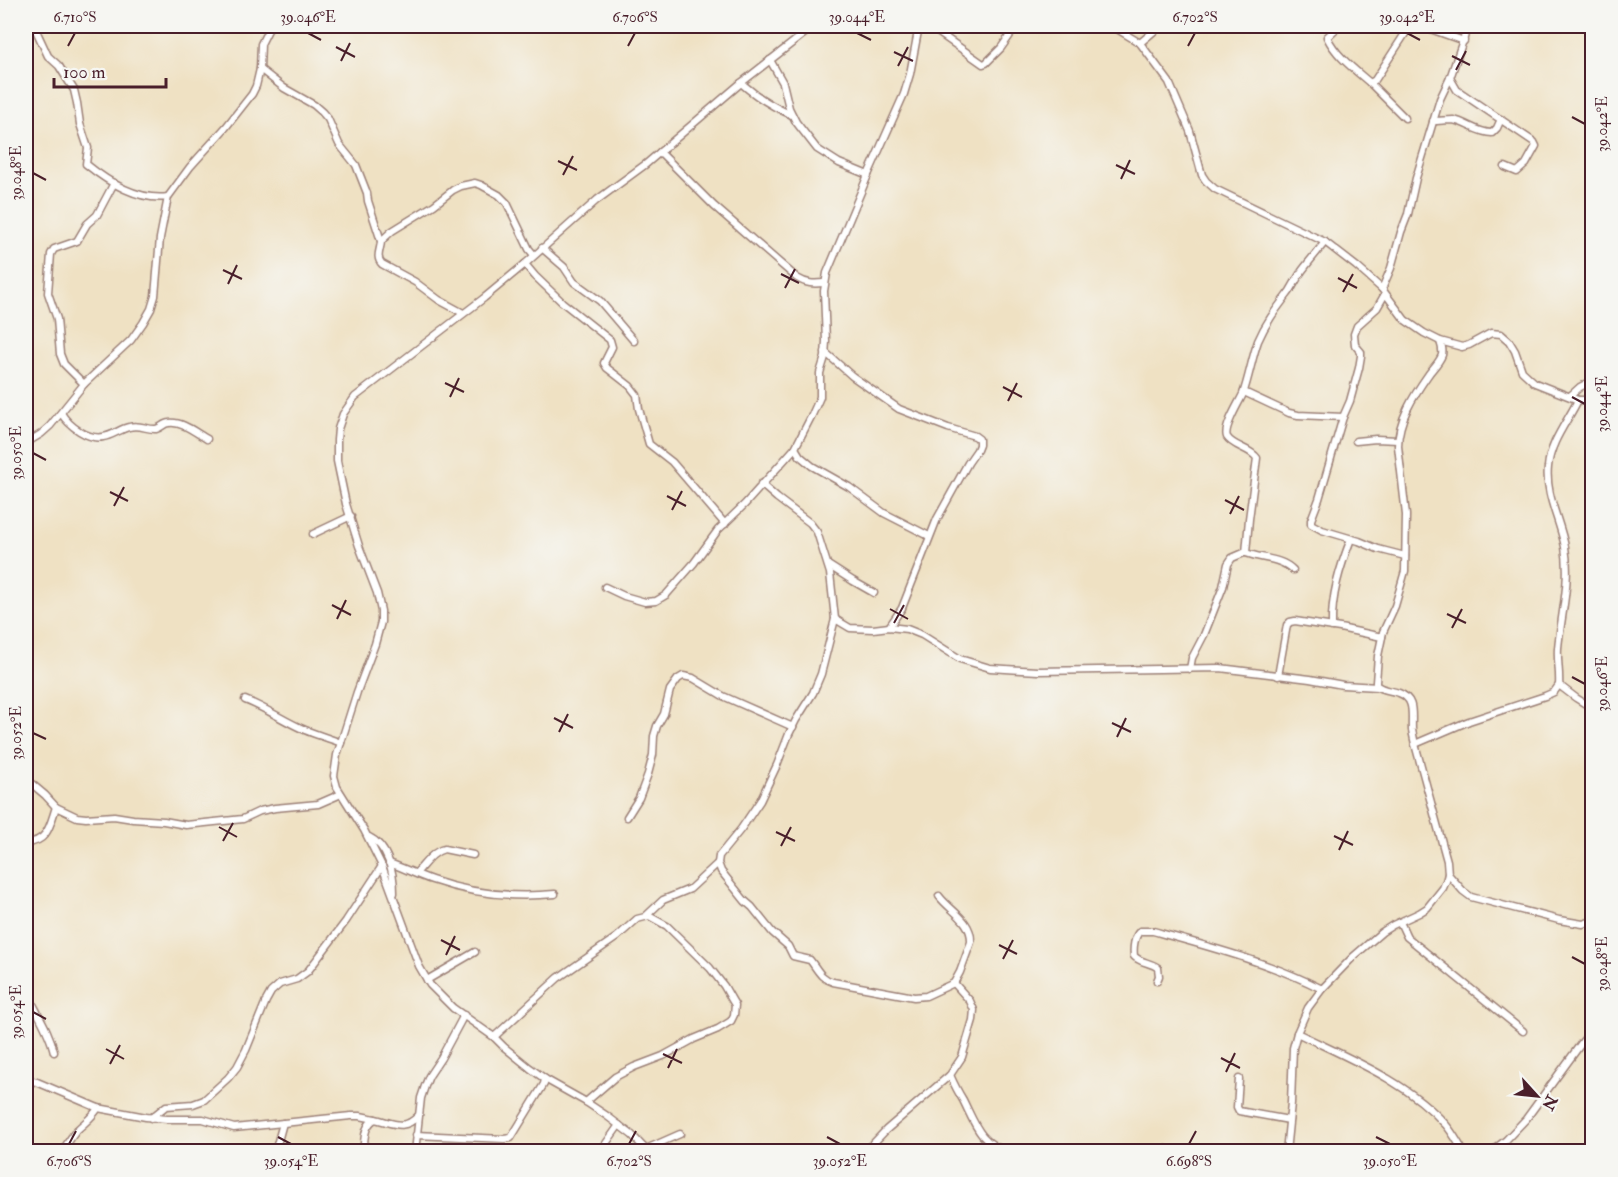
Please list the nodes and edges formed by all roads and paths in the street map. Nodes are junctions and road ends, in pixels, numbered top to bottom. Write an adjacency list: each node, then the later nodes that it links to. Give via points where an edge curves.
1 (34, 26): 29 (street, via 48,56 74,90 87,144 86,164)
2 (270, 26): 18 (street, via 261,44)
3 (814, 26): 17 (street)
4 (919, 26): 28 (street, via 904,94)
5 (929, 26): 6 (street, via 983,64 1013,31)
6 (1023, 26)
7 (1112, 26): 16 (street)
8 (1160, 26): 16 (street)
9 (1339, 26): 21 (street, via 1327,36 1331,45)
10 (1410, 26): 21 (street)
11 (1422, 26): 15 (street)
12 (1468, 26): 15 (street)
13 (1585, 26): 14 (street)
14 (1593, 32)
15 (1464, 41): 19 (street)
16 (1140, 43): 32 (street, via 1169,82 1206,181 1215,189)
17 (770, 60): 20 (street); 22 (street, via 783,83)
18 (260, 69): 30 (street, via 252,94); 31 (street, via 328,118 339,144 356,165)
19 (1450, 78): 24 (street, via 1457,90); 25 (street)
20 (741, 83): 22 (street, via 766,103); 26 (street)
21 (1370, 83): 23 (street)
22 (793, 115): 28 (street, via 817,149)
23 (1405, 118)
24 (1501, 119): 25 (street, via 1492,133 1455,120); 27 (street, via 1536,147 1517,172)
25 (1433, 121): 37 (street)
26 (660, 152): 33 (street); 36 (street, via 714,206 797,278)
27 (1505, 167)
28 (868, 175): 36 (street)
29 (114, 183): 30 (street, via 140,195); 43 (street, via 76,242 54,249 51,254 48,293 57,319 60,354 64,364)
30 (168, 197): 43 (street, via 154,303 135,336)
31 (381, 240): 34 (street, via 453,190 475,183 507,202); 38 (street, via 378,261)
32 (1325, 242): 37 (street); 44 (street, via 1267,323)
33 (543, 248): 34 (street); 39 (street, via 574,282 600,301)
34 (534, 255): 35 (street)
35 (525, 264): 38 (street); 57 (street, via 562,302 610,340 612,347 604,363 638,397 647,441 672,462)
36 (824, 283): 41 (street)
37 (1383, 292): 40 (street, via 1405,320); 49 (street, via 1377,308 1355,329 1354,345 1361,356)
38 (463, 313): 56 (street, via 347,407 338,429 337,461)
39 (634, 341)
40 (1440, 342): 45 (street, via 1462,347 1491,333 1501,334 1509,341 1527,377); 51 (street, via 1441,357 1409,407)
41 (825, 352): 54 (street, via 820,397); 59 (street, via 899,409 979,440)
42 (1593, 381): 45 (street)
43 (84, 384): 48 (street)
44 (1244, 392): 49 (street, via 1289,413); 61 (street, via 1226,433 1257,458)
45 (1570, 396): 46 (street)
46 (1578, 400): 47 (street); 73 (street, via 1547,467 1550,498 1565,547 1567,569 1558,651)
47 (1593, 400)
48 (62, 413): 50 (street, via 74,427 98,438 129,426 156,429 169,423); 53 (street)
49 (1343, 417): 60 (street, via 1311,524)
50 (207, 439)
51 (1398, 440): 52 (street); 62 (street, via 1406,515)
52 (1356, 441)
53 (26, 443)
54 (795, 448): 55 (street); 59 (street, via 804,460 884,513)
55 (761, 484): 57 (street); 63 (street, via 810,523)
56 (351, 516): 58 (street); 78 (street, via 377,593 381,622)
57 (725, 524): 65 (street, via 661,598 645,602)
58 (313, 534)
59 (929, 536): 68 (street, via 902,608)
60 (1351, 539): 62 (street); 69 (street, via 1336,581)
61 (1246, 552): 64 (street, via 1280,561); 71 (street, via 1228,564 1223,587)
62 (1405, 555): 70 (street, via 1404,577)
63 (828, 565): 66 (street); 67 (street)
64 (1293, 570)
65 (605, 587)
66 (874, 593)
67 (835, 619): 68 (street, via 850,628); 77 (street, via 821,674)
68 (889, 627): 71 (street, via 907,629 960,659 990,668)
69 (1332, 627): 70 (street); 72 (street, via 1290,622)
70 (1382, 637): 74 (street)
71 (1190, 669): 72 (street, via 1220,668)
72 (1278, 676): 74 (street)
73 (1559, 685): 76 (street); 79 (street, via 1545,696)
74 (1378, 687): 79 (street, via 1408,699)
75 (245, 700): 78 (street)
76 (1591, 705)
77 (793, 727): 83 (street, via 683,676 670,690 654,736 648,774); 86 (street, via 760,801 719,856)
78 (340, 743): 81 (street, via 334,776)
79 (1415, 744): 89 (street)
80 (26, 779): 82 (street)
81 (341, 794): 82 (street, via 318,804 274,808 243,819 186,825 114,816 82,818); 87 (street)
82 (56, 807): 84 (street, via 43,838)
83 (627, 818)
84 (26, 843)
85 (473, 855): 88 (street, via 437,851)
86 (718, 863): 92 (street, via 690,889 666,899); 98 (street, via 793,956 810,960 829,981 919,997)
87 (386, 864): 88 (street); 96 (street, via 394,896); 114 (street, via 308,971 271,992 237,1067 228,1078 204,1100 166,1106)
88 (416, 873): 90 (street, via 473,892)
89 (1448, 874): 93 (street, via 1471,897 1559,920 1583,924); 94 (street, via 1443,888 1426,908)
90 (555, 894)
91 (939, 896): 98 (street, via 964,921 971,937)
92 (646, 916): 105 (street, via 558,978); 111 (street, via 667,926 710,968 735,1005 734,1015 718,1029 615,1077)
93 (1593, 920)
94 (1400, 922): 99 (street, via 1382,932); 102 (street, via 1407,937)
95 (475, 952): 96 (street)
96 (427, 980): 101 (street)
97 (1157, 981): 99 (street, via 1158,968 1134,956 1140,931 1153,931 1251,959)
98 (954, 983): 107 (street, via 973,1005 974,1015 964,1052)
99 (1322, 988): 103 (street)
100 (26, 990): 106 (street)
101 (464, 1015): 105 (street); 113 (street, via 429,1076)
102 (1523, 1031)
103 (1297, 1033): 116 (street); 130 (street, via 1404,1090 1442,1121)
104 (1593, 1034): 131 (street, via 1583,1041 1526,1119)
105 (494, 1037): 108 (street)
106 (54, 1052)
107 (950, 1075): 127 (street); 128 (street, via 981,1135 998,1149)
108 (545, 1079): 111 (street); 120 (street, via 511,1138)
109 (1239, 1079): 116 (street, via 1239,1111)
110 (26, 1082): 112 (street, via 37,1082)
111 (586, 1102): 118 (street)
112 (98, 1108): 114 (street); 122 (street)
113 (419, 1115): 115 (street, via 400,1126); 120 (street)
114 (152, 1118): 117 (street, via 203,1119 234,1128)
115 (375, 1119): 117 (street, via 351,1116); 124 (street, via 366,1131)
116 (1290, 1120): 129 (street)
117 (283, 1123): 123 (street)
118 (619, 1125): 121 (street); 126 (street)
119 (680, 1134): 121 (street)
120 (416, 1135): 125 (street)
121 (647, 1150)
122 (62, 1152)
123 (275, 1152)
124 (363, 1152)
125 (415, 1152)
126 (600, 1152)
127 (865, 1152)
128 (1009, 1152)
129 (1286, 1152)
130 (1464, 1152)
131 (1491, 1152)

